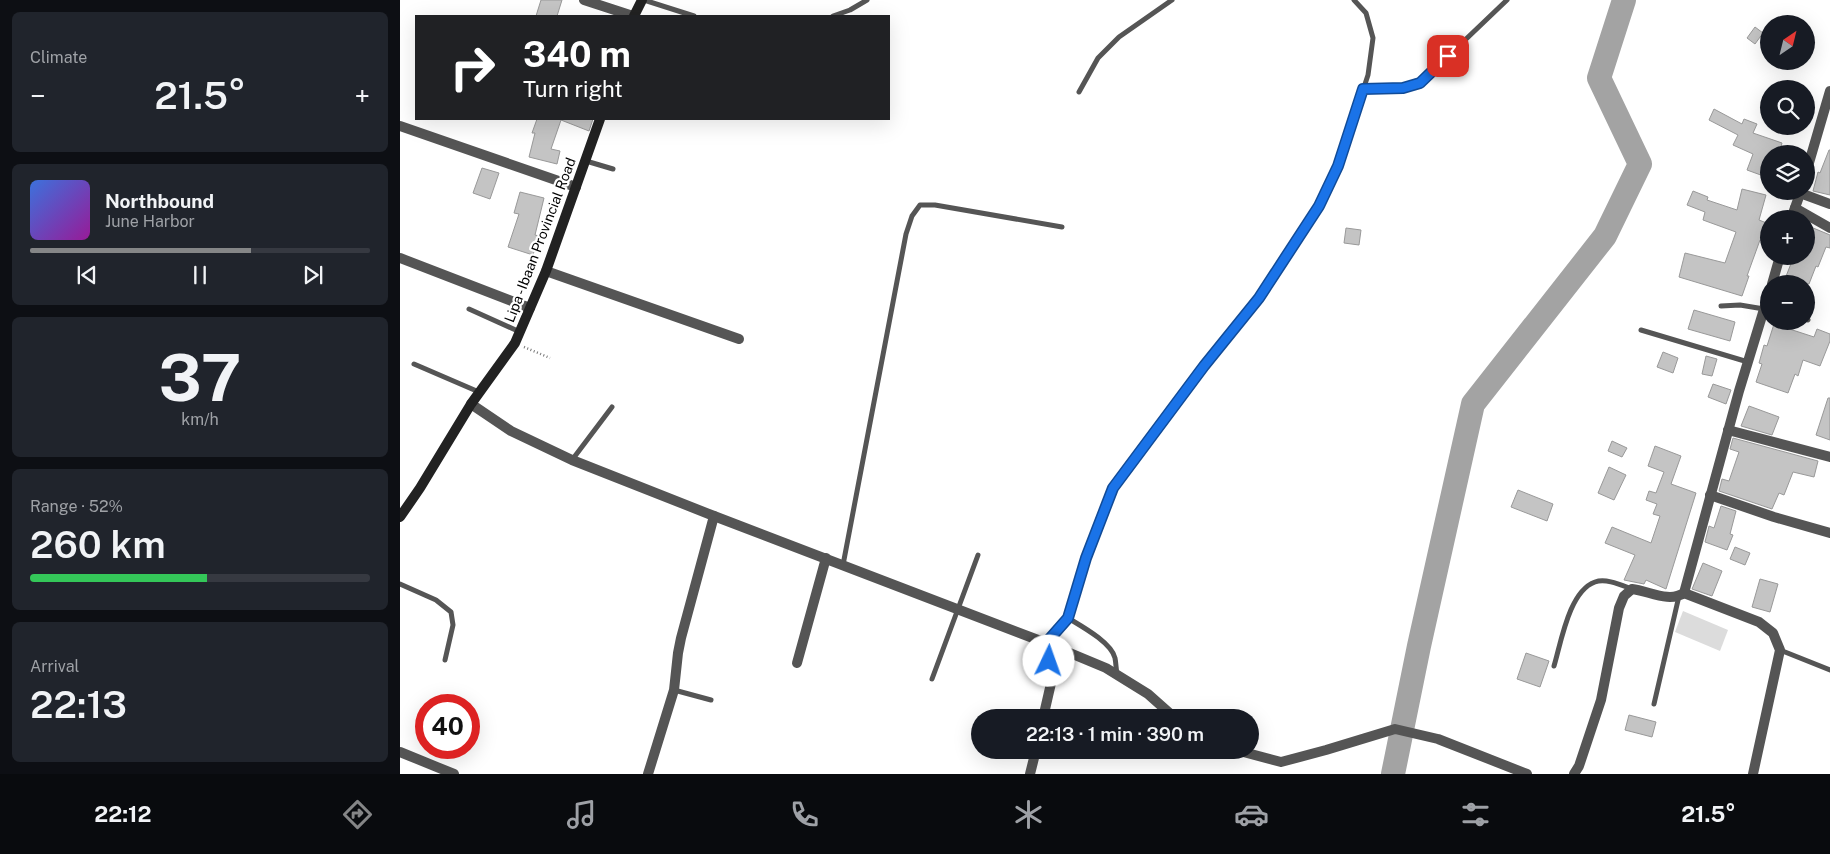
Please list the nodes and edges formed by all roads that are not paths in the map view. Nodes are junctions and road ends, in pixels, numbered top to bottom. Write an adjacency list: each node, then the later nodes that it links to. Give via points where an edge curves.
1 (584, 0): 7 (street)
2 (643, 0): 8 (main road); 9 (lane)
3 (867, 0): 10 (lane)
4 (1172, 0): 13 (lane, via 1119,37 1098,58)
5 (1354, 0): 11 (lane, via 1366,13 1373,38)
6 (1507, 0): 11 (lane, via 1420,83 1403,88)
7 (630, 15)
8 (634, 15)
9 (691, 15)
10 (836, 15)
11 (1363, 89): 55 (lane, via 1338,166 1319,206 1259,298 1113,488 1086,558)
12 (1830, 91): 16 (street)
13 (1079, 92)
14 (600, 120): 17 (main road, Lipa - Ibaan Provincial Road)
15 (400, 126): 19 (street)
16 (1814, 145)
17 (585, 161): 18 (lane); 19 (main road, Lipa - Ibaan Provincial Road)
18 (613, 169)
19 (576, 187): 27 (main road, Lipa - Ibaan Provincial Road)
20 (1815, 198): 22 (street)
21 (1798, 200): 23 (street)
22 (1830, 204)
23 (1795, 208): 25 (street)
24 (1062, 227): 50 (lane, via 935,205 920,205 912,216)
25 (1830, 228)
26 (400, 258): 30 (street)
27 (546, 271): 30 (main road, Lipa - Ibaan Provincial Road); 35 (street)
28 (1721, 306): 29 (lane)
29 (1760, 306)
30 (530, 308): 34 (main road, Lipa - Ibaan Provincial Road)
31 (469, 309): 34 (lane)
32 (1760, 325): 36 (street)
33 (1640, 330): 36 (lane)
34 (520, 332): 38 (main road, Lipa - Ibaan Provincial Road)
35 (739, 339)
36 (1748, 362): 41 (street)
37 (414, 364): 38 (lane)
38 (480, 392): 39 (main road, Lipa - Ibaan Provincial Road)
39 (471, 404): 43 (street, via 512,431); 46 (main road, Lipa - Ibaan Provincial Road)
40 (612, 407): 43 (lane)
41 (1728, 430): 42 (street); 44 (street)
42 (1830, 457)
43 (572, 460): 45 (street)
44 (1710, 495): 47 (street); 53 (street)
45 (714, 516): 49 (street); 64 (street, via 681,638)
46 (400, 517)
47 (1830, 533)
48 (978, 555): 54 (lane)
49 (826, 558): 50 (street); 59 (street)
50 (844, 565): 54 (street)
51 (400, 584): 58 (lane, via 436,600 451,612 453,625)
52 (1632, 589): 53 (street, via 1666,597); 60 (lane, via 1612,582 1596,582 1583,589 1572,605); 76 (street, via 1624,596 1619,608 1601,700)
53 (1682, 595): 57 (street, via 1759,622 1773,633); 66 (lane)
54 (959, 608): 56 (street); 63 (lane)
55 (1068, 618): 56 (lane); 62 (lane, via 1094,633 1105,644 1115,656)
56 (1046, 643): 62 (street); 67 (street, via 1052,679)
57 (1780, 650): 61 (lane); 77 (street)
58 (444, 660)
59 (797, 663)
60 (1554, 666)
61 (1830, 670)
62 (1117, 675): 68 (street)
63 (932, 679)
64 (674, 690): 65 (lane); 73 (street)
65 (711, 700)
66 (1654, 704)
67 (1045, 709)
68 (1166, 709)
69 (400, 752): 72 (street)
70 (1259, 756): 75 (street, via 1281,762 1395,729 1438,739)
71 (1034, 759): 74 (street)
72 (454, 774)
73 (648, 774)
74 (1030, 774)
75 (1527, 774)
76 (1574, 774)
77 (1754, 774)

